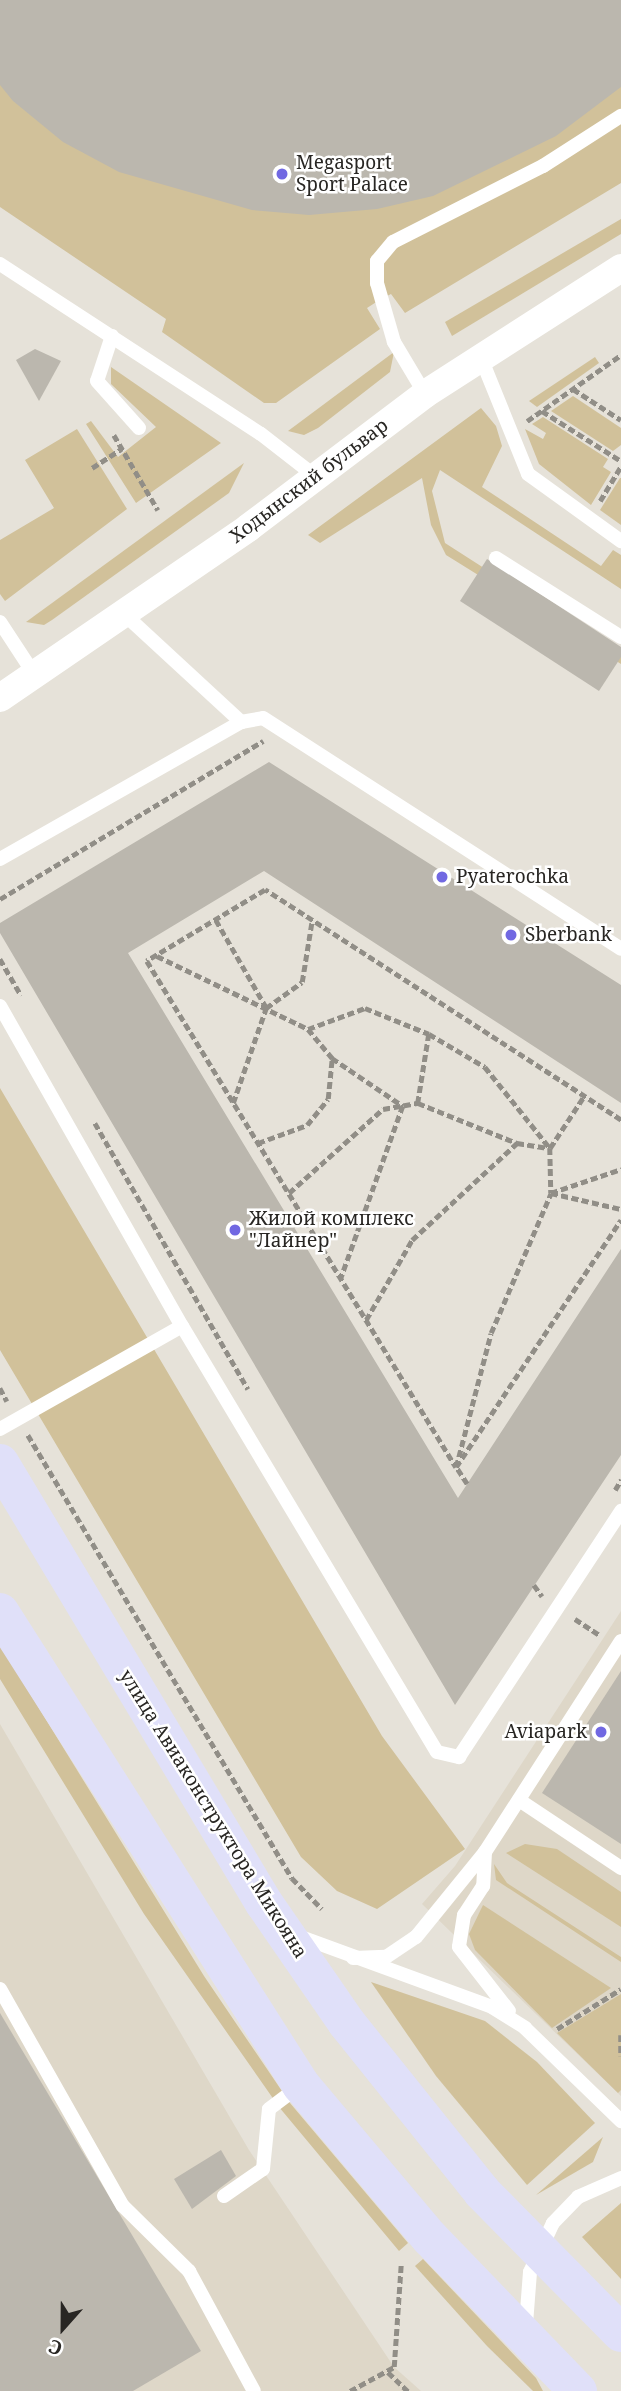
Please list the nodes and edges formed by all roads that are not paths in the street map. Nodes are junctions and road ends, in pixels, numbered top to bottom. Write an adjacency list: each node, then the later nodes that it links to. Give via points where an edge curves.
1 (621, 116): 6 (lane, via 543,166 393,242 377,261 377,283 394,342)
2 (0, 264): 4 (lane)
3 (621, 268): 5 (street, Ходынский бульвар)
4 (112, 336): 7 (lane, via 97,381); 8 (lane)
5 (481, 358): 6 (street, Ходынский бульвар); 9 (lane, via 534,481)
6 (425, 394): 8 (street, Ходынский бульвар)
7 (139, 428)
8 (315, 476): 11 (street, Ходынский бульвар)
9 (621, 541)
10 (496, 558): 13 (lane)
11 (123, 613): 14 (street, Ходынский бульвар); 16 (lane)
12 (0, 622): 14 (lane)
13 (621, 637)
14 (34, 674): 15 (street, Ходынский бульвар)
15 (0, 698)
16 (241, 722): 17 (lane); 18 (lane, via 262,718 282,729)
17 (0, 859)
18 (621, 949)
19 (0, 1006): 20 (lane)
20 (182, 1326): 21 (lane); 23 (lane, via 437,1752 459,1758)
21 (0, 1429)
22 (0, 1463): 29 (street, улица Авиаконструктора Микояна)
23 (621, 1511)
24 (0, 1612): 33 (street)
25 (621, 1641): 26 (lane)
26 (519, 1800): 27 (lane); 28 (lane)
27 (485, 1852): 30 (lane, via 400,1950); 32 (lane, via 483,1886 464,1915 459,1947 483,1983)
28 (621, 1868)
29 (264, 1903): 30 (lane, via 295,1934); 37 (street, улица Авиаконструктора Микояна, via 346,2022 482,2192)
30 (353, 1958): 32 (lane, via 455,1992)
31 (0, 1989): 40 (lane, via 123,2206 189,2272)
32 (525, 2028): 34 (lane)
33 (301, 2085): 36 (lane, via 269,2109 263,2169); 39 (street, via 430,2238)
34 (621, 2121)
35 (621, 2178): 37 (lane, via 565,2206)
36 (224, 2196)
37 (537, 2250): 38 (street, улица Авиаконструктора Микояна); 39 (lane, via 524,2300 525,2321)
38 (621, 2333)
39 (545, 2358): 41 (street)
40 (254, 2391)
41 (578, 2391)

